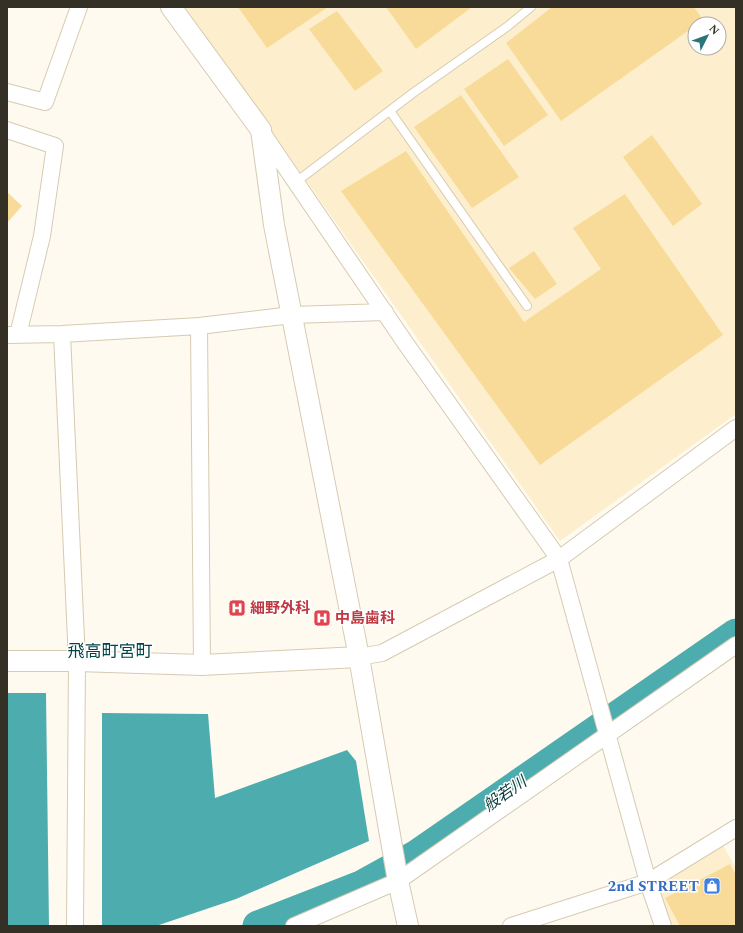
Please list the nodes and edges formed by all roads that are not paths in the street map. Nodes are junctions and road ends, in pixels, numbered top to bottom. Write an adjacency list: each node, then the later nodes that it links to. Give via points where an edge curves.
1 (79, 7): 4 (street, via 45,102)
2 (171, 7): 7 (street)
3 (531, 7): 5 (lane)
4 (7, 92)
5 (390, 111): 9 (lane); 10 (lane)
6 (7, 130): 15 (street, via 55,146 42,236)
7 (261, 130): 8 (street); 9 (street)
8 (267, 177): 9 (street); 12 (street)
9 (296, 182): 11 (street)
10 (526, 306)
11 (384, 312): 12 (street); 17 (street)
12 (292, 315): 13 (street); 19 (street)
13 (199, 326): 14 (street); 22 (street)
14 (62, 334): 15 (street); 21 (street)
15 (12, 335)
16 (736, 428): 17 (street)
17 (559, 559): 19 (street, via 382,653); 23 (street)
18 (736, 645): 23 (street)
19 (358, 657): 22 (street); 25 (street)
20 (7, 661): 21 (street)
21 (77, 661): 22 (street); 27 (street)
22 (202, 665)
23 (607, 734): 25 (street); 26 (street)
24 (736, 828): 26 (street)
25 (398, 881): 28 (street); 29 (street)
26 (648, 882): 30 (street); 31 (street)
27 (75, 926)
28 (294, 926)
29 (408, 926)
30 (511, 926)
31 (663, 926)

